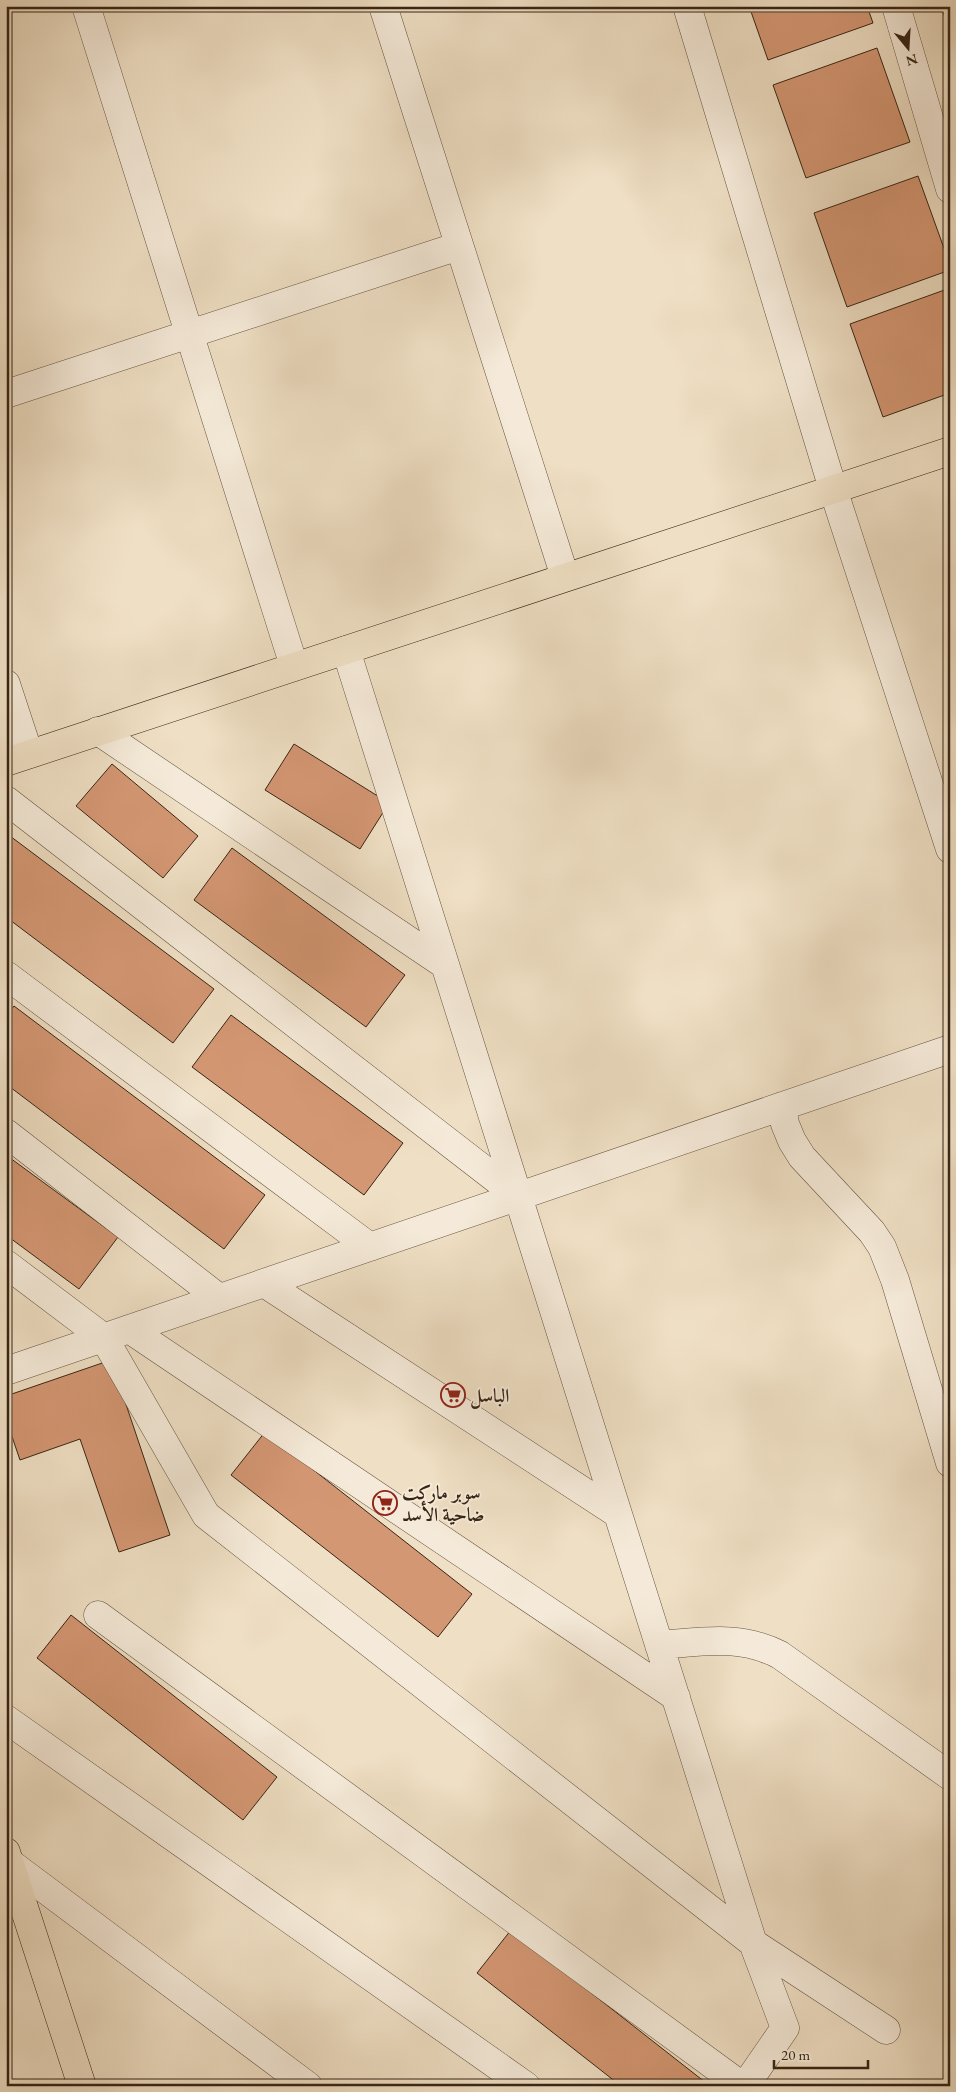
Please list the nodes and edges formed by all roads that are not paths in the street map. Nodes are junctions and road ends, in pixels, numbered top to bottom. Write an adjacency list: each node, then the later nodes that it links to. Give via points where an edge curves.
1 (86, 6): 7 (street)
2 (383, 6): 6 (street)
3 (687, 6): 10 (street)
4 (896, 6): 5 (street)
5 (950, 188)
6 (459, 246): 7 (street); 11 (street)
7 (189, 334): 8 (street); 13 (street)
8 (6, 394)
9 (950, 450): 10 (main road)
10 (833, 489): 11 (main road); 18 (street)
11 (565, 577): 12 (main road)
12 (346, 650): 13 (main road); 19 (street)
13 (294, 666): 15 (main road)
14 (6, 684): 16 (street)
15 (98, 731): 16 (main road); 19 (street)
16 (18, 758)
17 (6, 800): 24 (street)
18 (950, 849)
19 (445, 965): 24 (street)
20 (6, 975): 25 (street)
21 (950, 1049): 22 (street)
22 (782, 1106): 24 (street); 31 (street, via 785,1124 802,1157 882,1246)
23 (6, 1132): 28 (street)
24 (518, 1196): 25 (street); 32 (street)
25 (370, 1247): 27 (street)
26 (6, 1264): 29 (street)
27 (264, 1283): 28 (street); 32 (street)
28 (219, 1298): 29 (street)
29 (116, 1333): 30 (street); 35 (street); 39 (street, via 206,1515)
30 (6, 1371)
31 (950, 1463)
32 (618, 1514): 34 (street)
33 (98, 1615): 44 (street)
34 (659, 1645): 35 (street); 37 (street, via 733,1640 765,1648 780,1655)
35 (676, 1697): 39 (street)
36 (6, 1719): 43 (street)
37 (950, 1776)
38 (7, 1859): 41 (main road); 42 (street)
39 (753, 1943): 40 (street); 44 (street, via 785,2028)
40 (886, 2030)
41 (84, 2082)
42 (308, 2086)
43 (526, 2086)
44 (744, 2086)

